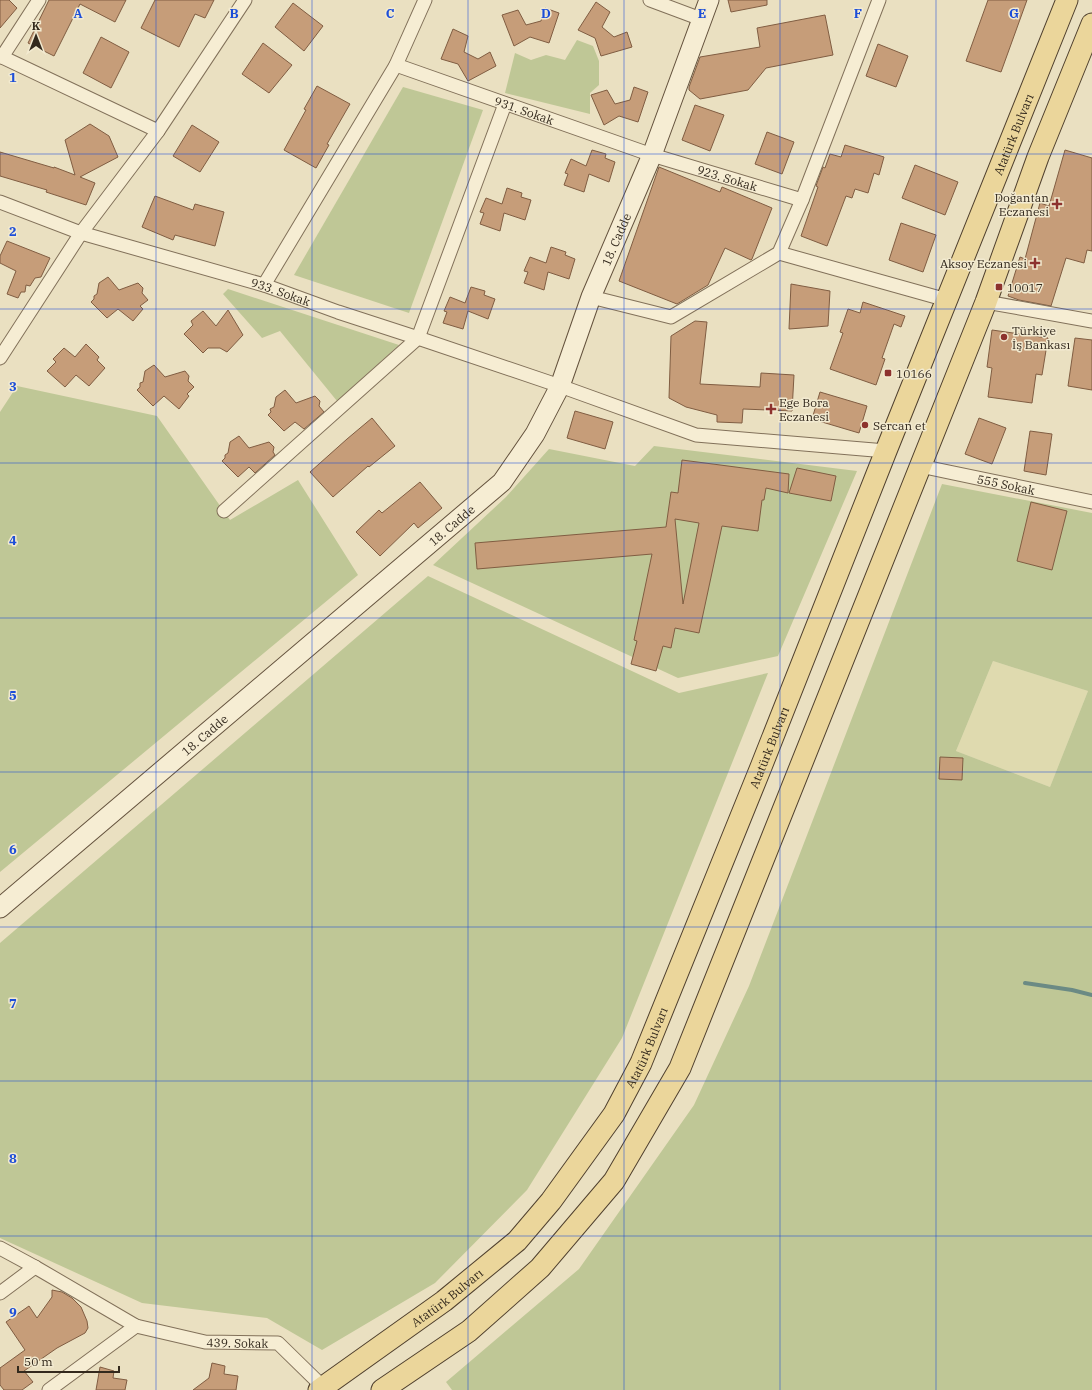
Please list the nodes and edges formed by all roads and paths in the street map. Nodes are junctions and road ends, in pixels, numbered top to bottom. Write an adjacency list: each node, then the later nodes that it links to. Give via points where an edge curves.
1 (39, 0): 10 (street)
2 (245, 0): 13 (street)
3 (425, 0): 11 (street)
4 (650, 0): 8 (street)
5 (709, 0): 8 (street, 18. Cadde)
6 (879, 0): 15 (street)
7 (1068, 0): 21 (main road, Atatürk Bulvarı)
8 (701, 19): 14 (street, 18. Cadde)
9 (1092, 24): 22 (main road, via 1038,157)
10 (1, 56): 13 (street)
11 (396, 66): 12 (street, 931. Sokak); 19 (street)
12 (505, 104): 14 (street, 931. Sokak); 24 (street)
13 (158, 131): 17 (street)
14 (652, 155): 15 (street, 923. Sokak); 20 (street, 18. Cadde)
15 (802, 200): 18 (street)
16 (0, 202): 17 (street, 933. Sokak)
17 (81, 232): 19 (street, 933. Sokak); 25 (street)
18 (779, 253): 20 (street, via 671,317); 21 (street)
19 (264, 285): 24 (street, 933. Sokak)
20 (591, 297): 26 (street, 18. Cadde)
21 (947, 300): 27 (main road, Atatürk Bulvarı)
22 (986, 302): 23 (street); 28 (main road)
23 (1092, 321)
24 (418, 338): 26 (street, 933. Sokak); 30 (street)
25 (0, 358)
26 (560, 386): 27 (street, 933. Sokak, via 696,435); 31 (street, 18. Cadde, via 535,434 502,482)
27 (886, 450): 37 (main road, Atatürk Bulvarı, via 641,1063 614,1114 551,1201 517,1241 444,1302)
28 (920, 466): 29 (street, 555 Sokak); 36 (main road, via 680,1068 614,1181 540,1268 469,1331)
29 (1092, 502)
30 (224, 511)
31 (0, 908)
32 (0, 1248): 33 (street, 439. Sokak)
33 (36, 1267): 34 (street); 35 (street, 439. Sokak)
34 (0, 1293)
35 (136, 1326): 37 (street, 439. Sokak, via 205,1342 278,1343); 38 (street)
36 (389, 1388)
37 (321, 1389)
38 (49, 1390)

